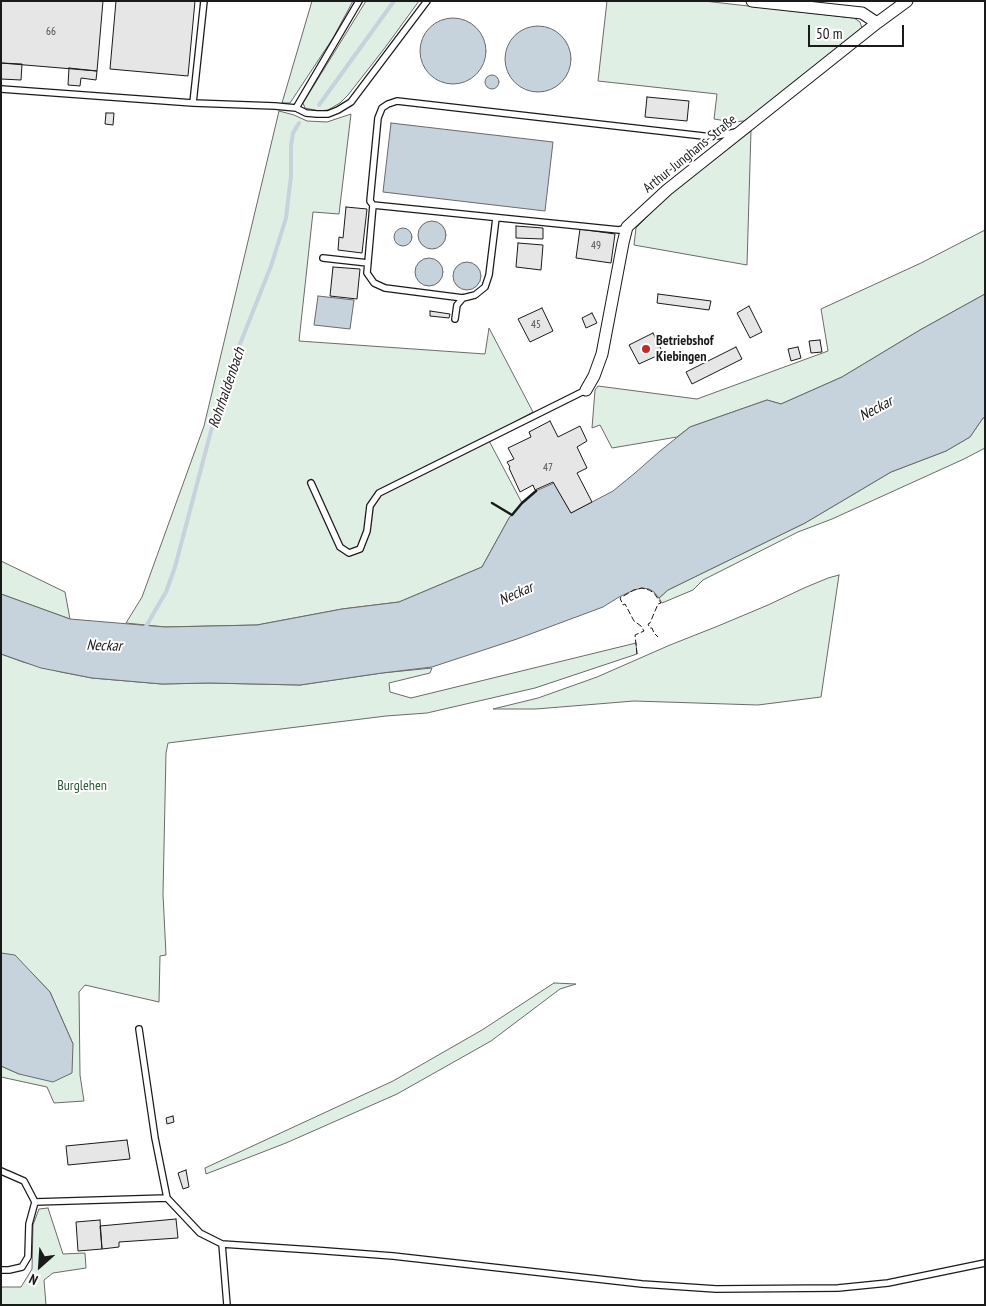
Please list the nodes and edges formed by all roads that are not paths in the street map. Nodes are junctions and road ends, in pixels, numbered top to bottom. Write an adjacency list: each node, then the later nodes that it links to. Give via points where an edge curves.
1 (204, 1): 8 (lane)
2 (359, 1): 9 (lane)
3 (428, 1): 9 (lane, via 350,102 328,114 306,113)
4 (752, 1): 6 (street, via 862,13)
5 (907, 1): 6 (street, Arthur-Junghans-Straße)
6 (877, 23): 10 (street, Arthur-Junghans-Straße)
7 (1, 89): 8 (lane)
8 (193, 104): 9 (lane)
9 (296, 108)
10 (741, 131): 11 (lane, via 712,137 397,101 382,108 378,118 370,201); 13 (street, Arthur-Junghans-Straße, via 667,190)
11 (373, 205): 12 (lane); 15 (lane)
12 (496, 218): 13 (lane, via 619,230); 16 (lane, via 486,287)
13 (627, 228): 18 (street, via 602,354)
14 (323, 258): 15 (lane)
15 (368, 263): 16 (lane, via 367,273 374,283 385,288)
16 (463, 298): 17 (lane, via 457,305)
17 (455, 319)
18 (586, 390): 19 (lane, via 379,493 370,506 367,531 360,549 350,553 340,547)
19 (311, 483)
20 (139, 1029): 22 (lane)
21 (1, 1172): 23 (lane, via 24,1181)
22 (167, 1198): 23 (lane); 24 (lane, via 200,1233)
23 (35, 1202): 26 (lane, via 29,1224 28,1257 22,1267)
24 (222, 1244): 25 (lane, via 358,1253 716,1289 868,1286); 27 (lane)
25 (985, 1262)
26 (1, 1270)
27 (227, 1305)

